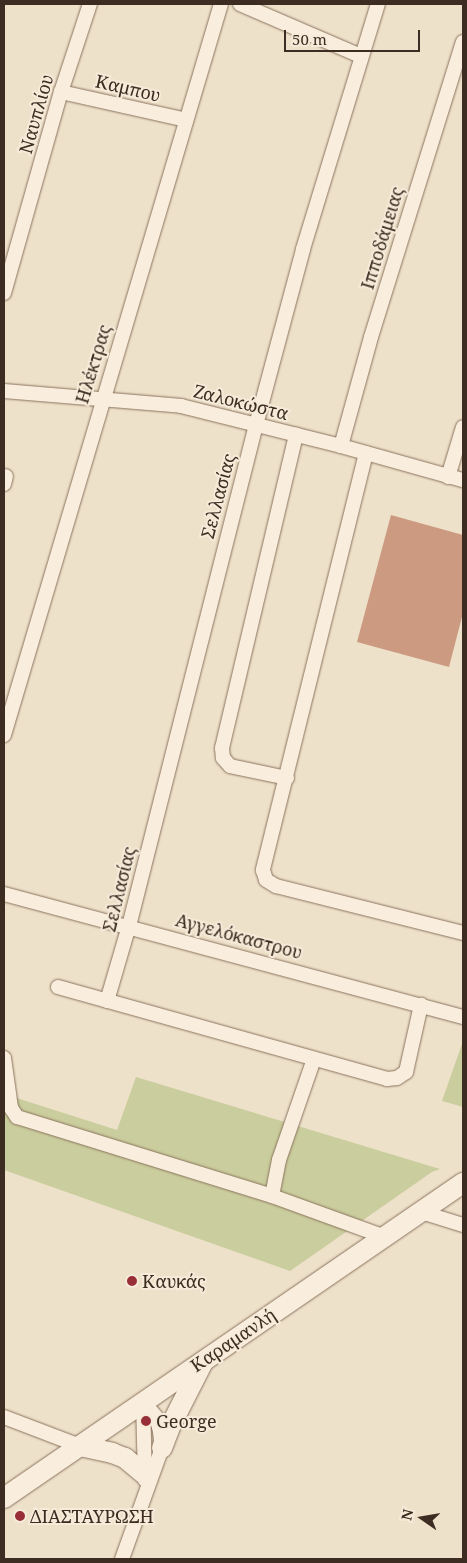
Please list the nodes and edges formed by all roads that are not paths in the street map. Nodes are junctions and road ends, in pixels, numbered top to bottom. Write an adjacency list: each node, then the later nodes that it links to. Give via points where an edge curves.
1 (90, 4): 7 (street, Ναυπλίου)
2 (221, 4): 8 (street, Ηλέκτρας)
3 (240, 4): 6 (street)
4 (378, 4): 6 (street, Σελλασίας)
5 (463, 42): 15 (street, Ιπποδάμειας, via 371,337)
6 (361, 56): 12 (street, Σελλασίας)
7 (61, 92): 8 (street, Καμπου); 9 (street, Ναυπλίου)
8 (186, 120): 11 (street, Ηλέκτρας)
9 (4, 293)
10 (4, 391): 11 (street, Ζαλοκώστα)
11 (102, 401): 12 (street, Ζαλοκώστα, via 164,403); 19 (street, Ηλέκτρας)
12 (256, 425): 14 (street, Ζαλοκώστα); 22 (street, Σελλασίας)
13 (463, 427): 17 (street)
14 (296, 435): 15 (street, Ζαλοκώστα); 20 (street, via 222,748 222,758 230,766)
15 (341, 446): 16 (street, Ζαλοκώστα)
16 (366, 453): 17 (street, Ζαλοκώστα); 20 (street)
17 (448, 477): 18 (street, Ζαλοκώστα)
18 (463, 480)
19 (4, 735)
20 (287, 778): 23 (street, via 262,870 266,880 276,886)
21 (4, 894): 22 (street, Αγγελόκαστρου)
22 (129, 926): 25 (street, Σελλασίας); 26 (street, Αγγελόκαστρου)
23 (463, 934)
24 (58, 987): 25 (street)
25 (107, 1001): 29 (street)
26 (421, 1005): 27 (street, Αγγελόκαστρου); 29 (street, via 406,1072 397,1078 387,1079)
27 (463, 1017)
28 (4, 1058): 31 (street, via 11,1108 17,1117)
29 (314, 1059): 31 (street, via 279,1160)
30 (463, 1183): 32 (main road, Καραμανλή)
31 (272, 1196): 34 (street)
32 (421, 1212): 33 (street); 34 (main road, Καραμανλή)
33 (463, 1225)
34 (385, 1237): 35 (main road, Καραμανλή)
35 (206, 1358): 36 (main road, Καραμανλή); 39 (main road)
36 (143, 1401): 38 (main road, Καραμανλή); 39 (street, via 156,1417); 40 (street)
37 (4, 1418): 38 (street)
38 (80, 1446): 40 (main road, via 112,1452 124,1458); 41 (main road, Καραμανλή)
39 (162, 1448): 40 (street)
40 (146, 1483): 42 (street)
41 (4, 1498)
42 (122, 1559)

